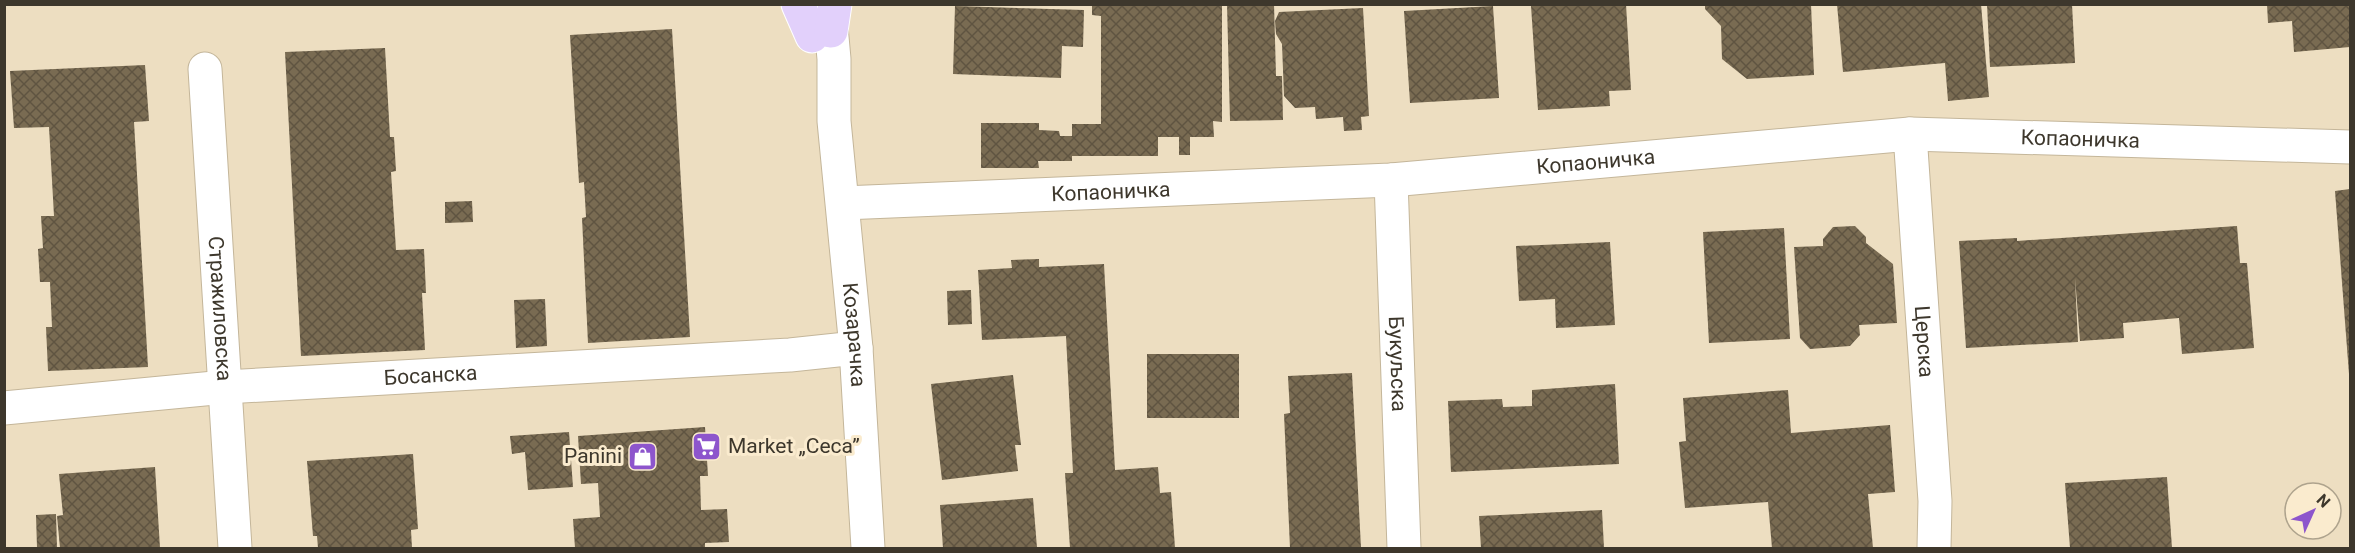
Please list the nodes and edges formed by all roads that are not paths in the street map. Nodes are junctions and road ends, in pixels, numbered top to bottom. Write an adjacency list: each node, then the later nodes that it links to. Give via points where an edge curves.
1 (798, 4): 3 (main road)
2 (806, 4): 3 (street, Козарачка)
3 (827, 19): 8 (street, Козарачка)
4 (205, 69): 10 (street, Стражиловска)
5 (1910, 134): 6 (street, Копаоничка); 7 (street, Копаоничка); 15 (street, Церска, via 1935,501)
6 (2350, 147)
7 (1391, 180): 8 (street, Копаоничка); 14 (street, Букуљска)
8 (843, 203): 9 (street, Козарачка)
9 (856, 348): 10 (street, Босанска); 13 (street, Козарачка)
10 (225, 387): 11 (street, Босанска); 12 (street, Стражиловска)
11 (4, 408)
12 (235, 549)
13 (868, 549)
14 (1404, 549)
15 (1934, 549)

